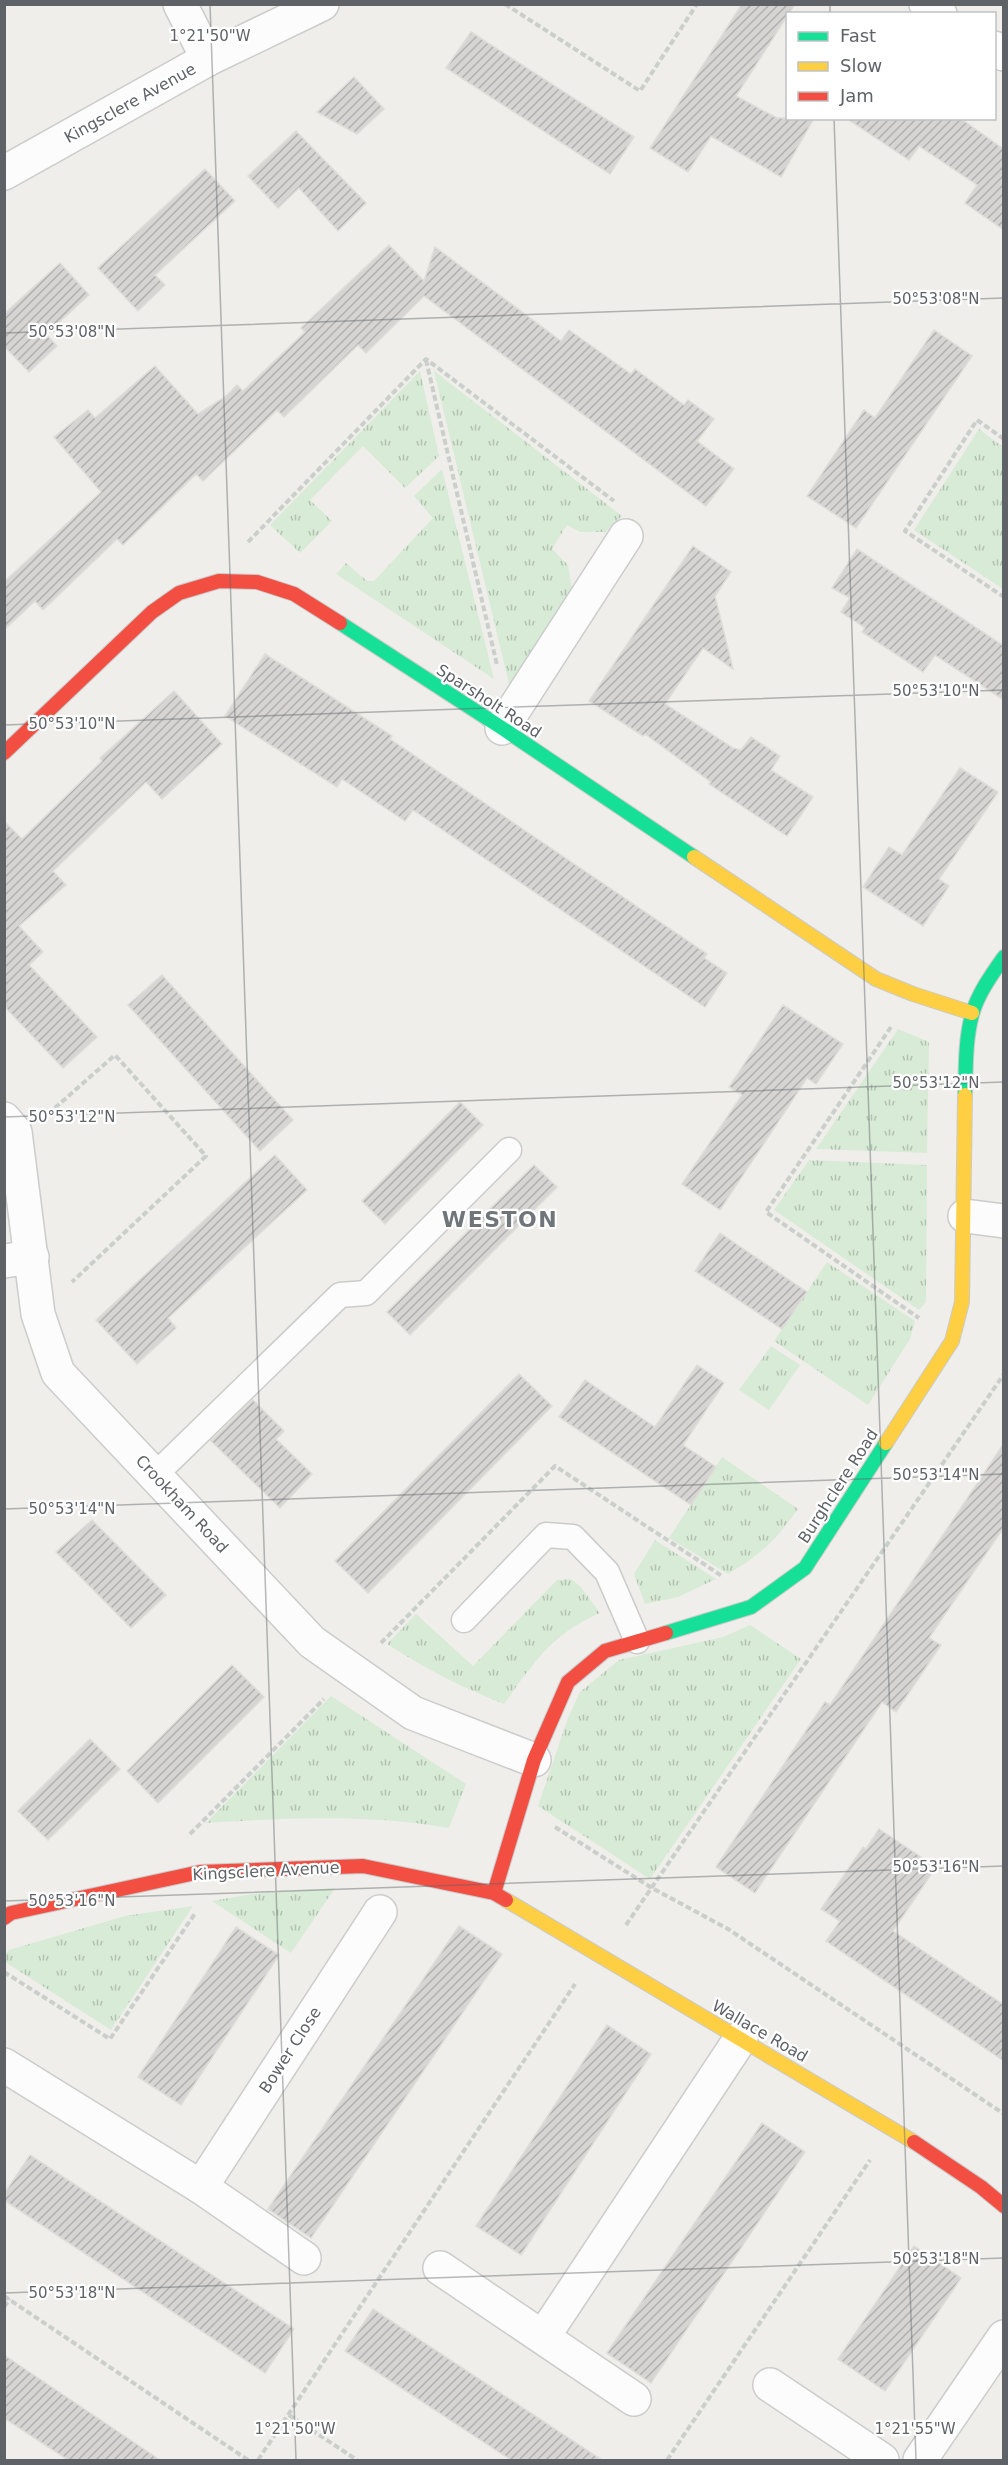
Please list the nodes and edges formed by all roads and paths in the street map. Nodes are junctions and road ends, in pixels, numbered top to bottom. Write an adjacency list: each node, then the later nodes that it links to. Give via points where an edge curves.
1 (180, 4): 5 (street)
2 (322, 4): 5 (street, Kingsclere Avenue)
3 (505, 4): 4 (path, via 640,91)
4 (697, 4)
5 (208, 59): 6 (street, Kingsclere Avenue)
6 (4, 173)
7 (426, 359): 9 (path, via 637,518); 10 (path); 12 (path, via 502,688)
8 (1004, 439): 11 (path, via 978,420 905,531)
9 (626, 536): 12 (street)
10 (247, 543)
11 (1004, 597)
12 (521, 698): 13 (street)
13 (502, 728): 14 (street, Sparsholt Road, via 294,594 257,582 219,581 179,593 152,612); 16 (street, Sparsholt Road, via 876,979)
14 (4, 753)
15 (1004, 957): 17 (street, Burghclere Road)
16 (913, 994): 17 (street, Sparsholt Road); 24 (path, via 766,1212)
17 (972, 1013): 20 (street, Burghclere Road, via 966,1052)
18 (10, 1131): 22 (street, Crookham Road); 23 (path, via 115,1055 206,1156)
19 (509, 1150): 26 (lane, via 366,1293 340,1295)
20 (965, 1215): 21 (street); 24 (street, Burghclere Road, via 962,1302)
21 (1004, 1221)
22 (18, 1259): 23 (street, Crookham Road)
23 (38, 1314): 26 (street, Crookham Road, via 58,1373)
24 (952, 1341): 28 (street, Burghclere Road, via 805,1568 751,1607)
25 (1004, 1374): 33 (path)
26 (154, 1475): 29 (street, Crookham Road, via 312,1642)
27 (464, 1620): 28 (lane, via 546,1535 573,1537 607,1572)
28 (637, 1641): 30 (street, Burghclere Road, via 605,1651 568,1682)
29 (353, 1671): 30 (street, Crookham Road, via 413,1713); 32 (path, via 190,1833)
30 (534, 1760): 31 (street, Burghclere Road)
31 (520, 1806): 33 (path); 34 (street, Burghclere Road)
32 (200, 1872): 34 (street, Kingsclere Avenue, via 363,1866); 36 (street, Kingsclere Avenue, via 11,1913); 38 (path, via 205,1900 110,2039)
33 (652, 1888): 37 (path); 41 (path, via 728,1929)
34 (494, 1893): 37 (street, Wallace Road)
35 (380, 1912): 43 (street, Bower Close)
36 (4, 1918)
37 (604, 1959): 39 (street, Wallace Road); 54 (path, via 585,1969)
38 (4, 1972)
39 (741, 2038): 42 (street, Wallace Road); 50 (street)
40 (4, 2065): 43 (street)
41 (1004, 2114)
42 (892, 2127): 44 (street, Wallace Road); 58 (path)
43 (201, 2187): 45 (street)
44 (1004, 2206)
45 (304, 2258)
46 (440, 2268): 50 (street)
47 (4, 2296): 48 (path)
48 (10, 2299): 49 (path); 55 (path)
49 (4, 2307)
50 (543, 2337): 53 (street)
51 (1004, 2337): 60 (street)
52 (770, 2385): 59 (street)
53 (634, 2399)
54 (289, 2415): 56 (path); 57 (path)
55 (248, 2460)
56 (258, 2460)
57 (357, 2460)
58 (667, 2460)
59 (882, 2460)
60 (920, 2460)

